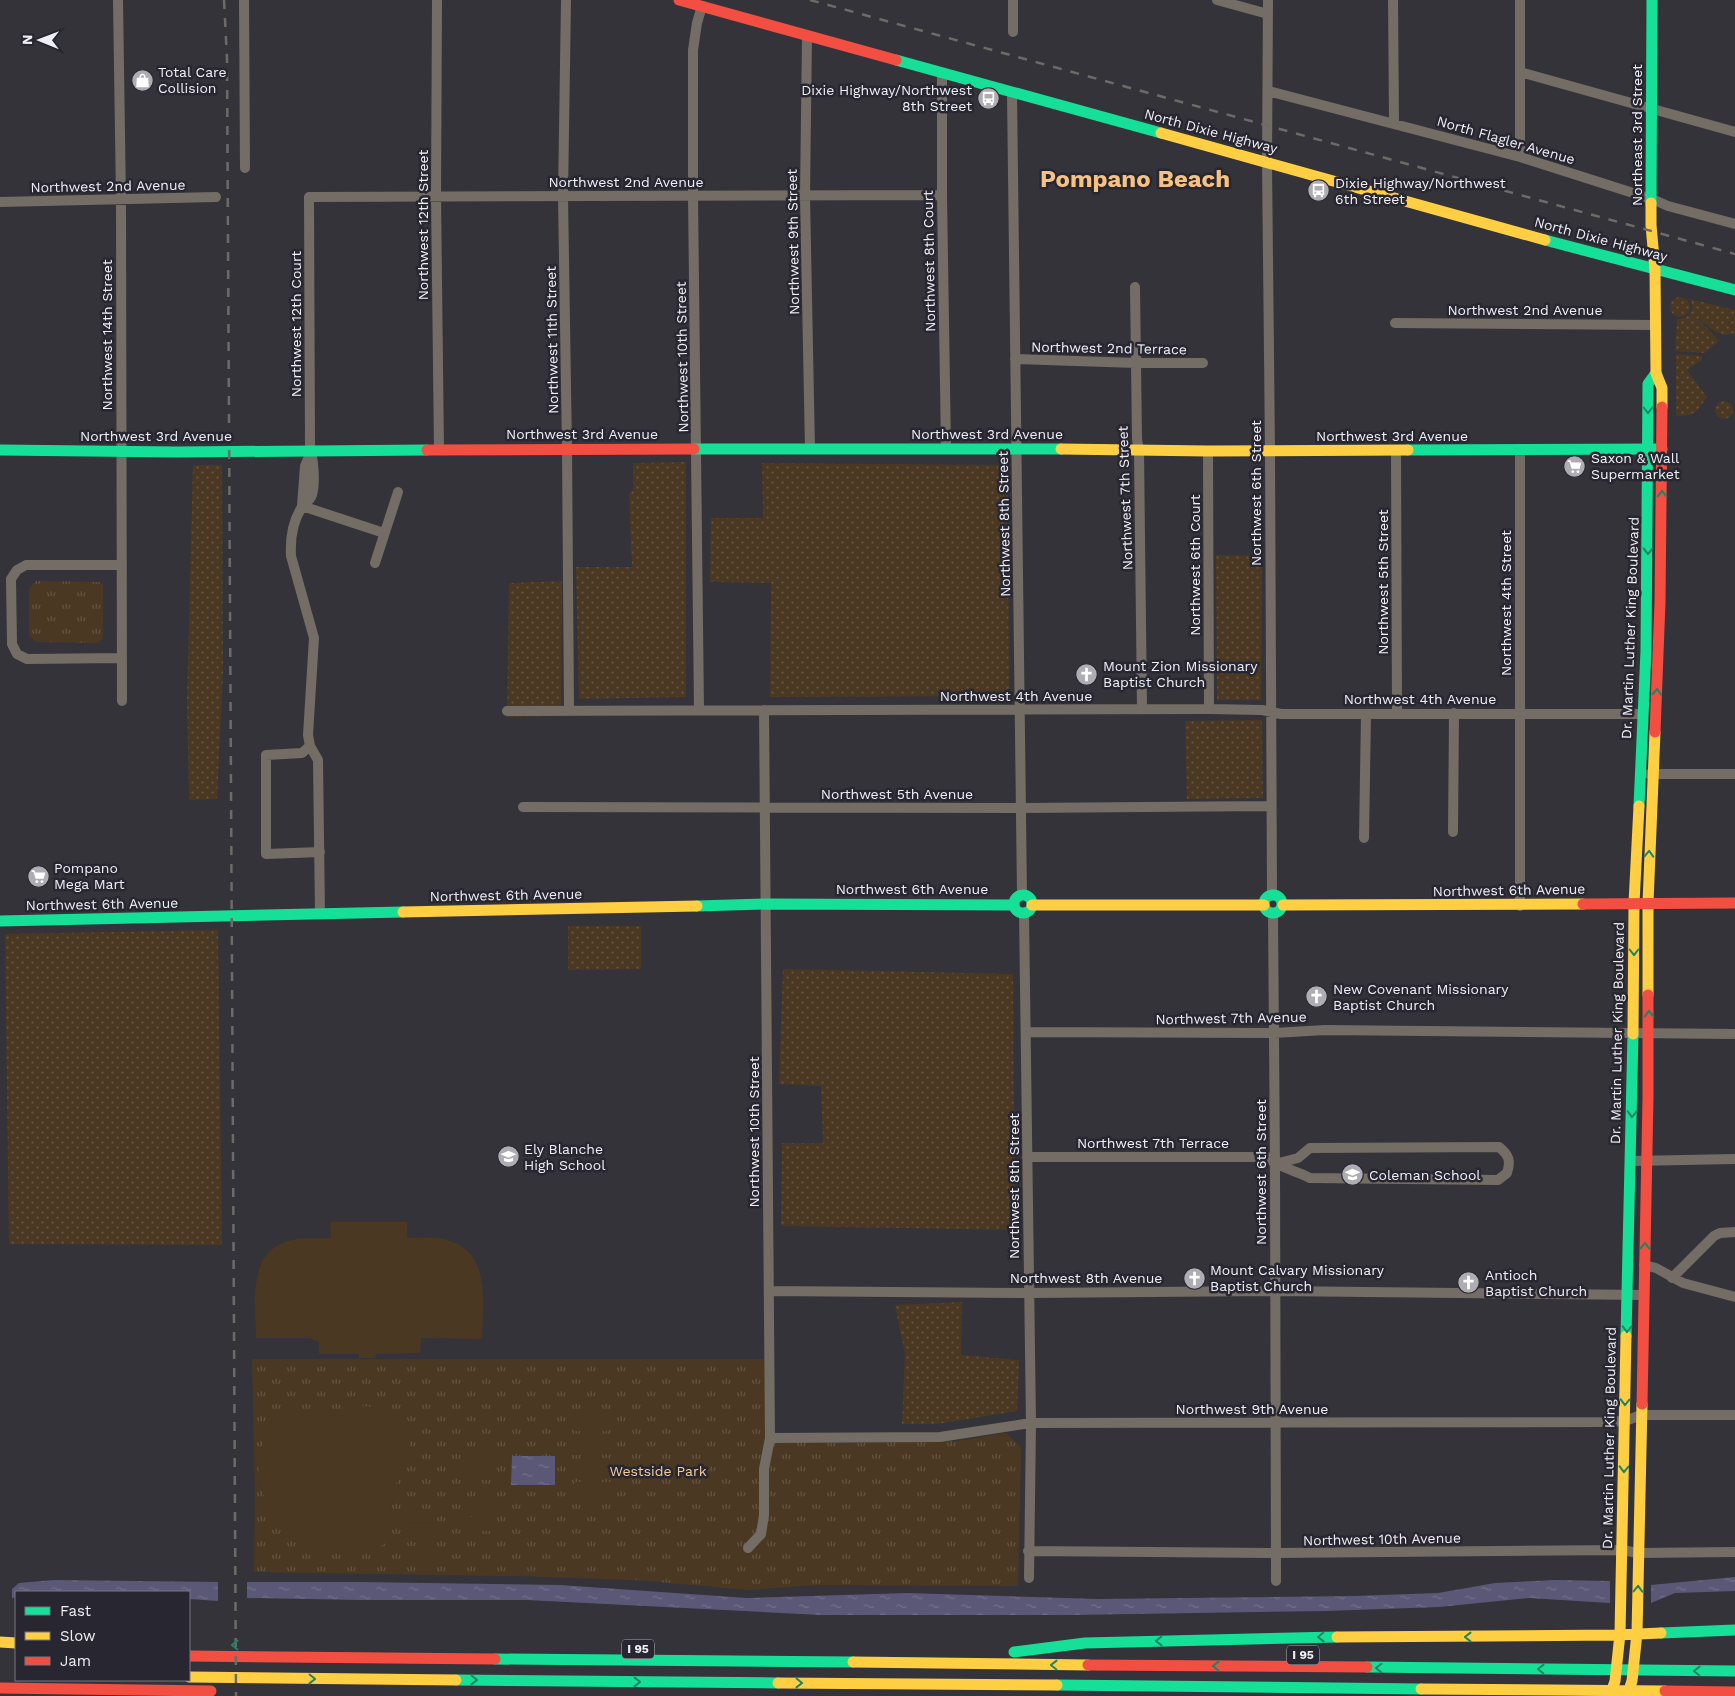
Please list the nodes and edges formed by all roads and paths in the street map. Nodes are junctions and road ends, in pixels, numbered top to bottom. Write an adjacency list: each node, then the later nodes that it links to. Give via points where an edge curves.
1 (118, 0): 34 (street, Northwest 14th Street)
2 (244, 0): 25 (street)
3 (437, 0): 27 (street, Northwest 12th Street)
4 (566, 0): 28 (street, Northwest 11th Street)
5 (679, 0): 12 (main road, North Dixie Highway)
6 (1012, 0): 14 (street)
7 (1217, 0): 13 (street)
8 (1268, 0): 13 (street, Northwest 6th Street)
9 (1393, 0): 21 (street)
10 (1520, 0): 17 (street)
11 (1652, 0): 20 (main road, Northeast 3rd Street)
12 (704, 3): 15 (main road, North Dixie Highway); 29 (street, Northwest 10th Street, via 693,50)
13 (1268, 14): 18 (street, Northwest 6th Street)
14 (1013, 32)
15 (807, 36): 16 (main road, North Dixie Highway); 30 (street, Northwest 9th Street)
16 (942, 72): 19 (main road, North Dixie Highway); 26 (street, Northwest 8th Court)
17 (1520, 72): 20 (street); 23 (street)
18 (1268, 91): 21 (street, North Flagler Avenue); 24 (street, Northwest 6th Street)
19 (1012, 92): 24 (main road, North Dixie Highway); 42 (street, Northwest 8th Street)
20 (1652, 108): 22 (street); 33 (main road, Northeast 3rd Street)
21 (1394, 123): 23 (street, North Flagler Avenue)
22 (1735, 132)
23 (1520, 157): 33 (street, North Flagler Avenue)
24 (1267, 162): 37 (main road, North Dixie Highway); 58 (street, Northwest 6th Street)
25 (245, 168)
26 (942, 195): 30 (street, Northwest 2nd Avenue); 47 (street, Northwest 8th Court)
27 (436, 196): 28 (street, Northwest 2nd Avenue); 32 (street, Northwest 2nd Avenue); 53 (street, Northwest 12th Street)
28 (563, 196): 29 (street, Northwest 2nd Avenue); 49 (street, Northwest 11th Street)
29 (693, 196): 30 (street, Northwest 2nd Avenue); 50 (street, Northwest 10th Street)
30 (805, 196): 46 (street, Northwest 9th Street)
31 (216, 197): 34 (street, Northwest 2nd Avenue)
32 (310, 197): 55 (street, Northwest 12th Court)
33 (1652, 199): 36 (street, North Flagler Avenue); 37 (main road, Northeast 3rd Street)
34 (121, 200): 35 (street, Northwest 2nd Avenue); 61 (street, Northwest 14th Street)
35 (0, 202)
36 (1735, 224)
37 (1655, 270): 39 (main road, North Dixie Highway); 41 (main road, Dr. Martin Luther King Boulevard)
38 (1135, 287): 43 (street, Northwest 7th Street)
39 (1735, 290)
40 (1395, 323): 41 (street, Northwest 2nd Avenue)
41 (1656, 325): 45 (main road, Dr. Martin Luther King Boulevard)
42 (1015, 359): 43 (street, Northwest 2nd Terrace); 48 (street, Northwest 8th Street)
43 (1136, 363): 44 (street, Northwest 2nd Terrace); 56 (street, Northwest 7th Street)
44 (1203, 363)
45 (1656, 373): 51 (main road, Dr. Martin Luther King Boulevard, via 1662,388); 54 (main road, Dr. Martin Luther King Boulevard, one-way to 54, via 1648,384)
46 (810, 448): 47 (main road, Northwest 3rd Avenue); 50 (main road, Northwest 3rd Avenue)
47 (946, 448): 48 (main road, Northwest 3rd Avenue)
48 (1016, 448): 56 (main road, Northwest 3rd Avenue); 77 (street, Northwest 8th Street)
49 (567, 449): 50 (main road, Northwest 3rd Avenue); 53 (main road, Northwest 3rd Avenue); 75 (street, Northwest 11th Street)
50 (696, 449): 71 (street, Northwest 10th Street)
51 (1662, 449): 54 (main road, Northwest 3rd Avenue); 65 (main road, Dr. Martin Luther King Boulevard, one-way to 51)
52 (0, 450): 61 (main road, Northwest 3rd Avenue)
53 (439, 450): 55 (main road, Northwest 3rd Avenue)
54 (1648, 450): 60 (main road, Northwest 3rd Avenue); 64 (main road, Dr. Martin Luther King Boulevard)
55 (312, 451): 61 (main road, Northwest 3rd Avenue); 63 (street, via 314,486 311,498)
56 (1139, 451): 57 (main road, Northwest 3rd Avenue); 72 (street, Northwest 7th Street)
57 (1208, 451): 58 (main road, Northwest 3rd Avenue); 73 (street, Northwest 6th Court)
58 (1270, 451): 59 (main road, Northwest 3rd Avenue); 78 (street, Northwest 6th Street)
59 (1396, 451): 60 (main road, Northwest 3rd Avenue); 82 (street, Northwest 5th Street)
60 (1520, 451): 80 (street, Northwest 4th Street)
61 (120, 452): 68 (street, Northwest 14th Street)
62 (398, 492): 66 (street)
63 (302, 506): 66 (street); 84 (street, via 290,542 314,638)
64 (1648, 529): 65 (main road); 83 (main road, Dr. Martin Luther King Boulevard, one-way to 83)
65 (1662, 529): 86 (main road, Dr. Martin Luther King Boulevard, one-way to 65)
66 (384, 533): 67 (street)
67 (375, 563)
68 (121, 565): 69 (street, Northwest 14th Street); 69 (street, via 26,565 17,570 11,580 12,644 17,654 27,659)
69 (122, 658): 70 (street, Northwest 14th Street)
70 (122, 701)
71 (699, 709): 75 (street, Northwest 4th Avenue); 76 (street, Northwest 4th Avenue)
72 (1142, 709): 73 (street, Northwest 4th Avenue); 77 (street, Northwest 4th Avenue)
73 (1209, 709): 78 (street, Northwest 4th Avenue)
74 (507, 710): 75 (street, Northwest 4th Avenue)
75 (568, 710)
76 (764, 710): 77 (street, Northwest 4th Avenue); 90 (street, Northwest 10th Street)
77 (1022, 710): 91 (street, Northwest 8th Street)
78 (1271, 711): 81 (street, Northwest 4th Avenue, via 1281,714); 88 (street, Northwest 6th Street)
79 (1454, 713): 80 (street, Northwest 4th Avenue); 82 (street, Northwest 4th Avenue); 92 (street)
80 (1519, 713): 83 (street, Northwest 4th Avenue); 104 (street, Northwest 4th Street)
81 (1366, 714): 82 (street, Northwest 4th Avenue); 93 (street)
82 (1397, 714)
83 (1643, 714): 85 (main road, Dr. Martin Luther King Boulevard)
84 (310, 746): 94 (street, via 318,760); 94 (street, via 302,753 266,754 266,854)
85 (1640, 774): 86 (street); 97 (main road, Dr. Martin Luther King Boulevard)
86 (1652, 774): 87 (street); 98 (main road, Dr. Martin Luther King Boulevard, one-way to 86)
87 (1735, 774)
88 (1271, 806): 91 (street, Northwest 5th Avenue); 96 (street, Northwest 6th Street)
89 (523, 808): 90 (street, Northwest 5th Avenue)
90 (764, 808): 91 (street, Northwest 5th Avenue); 100 (street, Northwest 10th Street)
91 (1022, 808): 95 (street, Northwest 8th Street)
92 (1453, 832)
93 (1364, 838)
94 (320, 852): 106 (street)
95 (1022, 895): 101 (main road, via 1015,899); 105 (main road, via 1028,897)
96 (1272, 895): 102 (main road); 103 (main road, via 1281,899)
97 (1634, 903): 98 (main road, Northwest 6th Avenue); 104 (main road, Northwest 6th Avenue); 111 (main road, Dr. Martin Luther King Boulevard, one-way to 111)
98 (1648, 903): 99 (main road, Northwest 6th Avenue); 112 (main road, Dr. Martin Luther King Boulevard, one-way to 98)
99 (1735, 903)
100 (767, 904): 101 (main road, Northwest 6th Avenue); 106 (main road, Northwest 6th Avenue); 122 (street, Northwest 10th Street)
101 (1014, 905): 105 (main road, via 1016,910)
102 (1264, 905): 105 (main road); 107 (main road)
103 (1282, 905): 104 (main road, Northwest 6th Avenue); 107 (main road)
104 (1520, 906)
105 (1028, 909): 109 (street, Northwest 8th Street)
106 (320, 914): 108 (main road, Northwest 6th Avenue)
107 (1273, 914): 110 (street, Northwest 6th Street)
108 (0, 920)
109 (1027, 1032): 110 (street, Northwest 7th Avenue); 114 (street, Northwest 8th Street)
110 (1274, 1033): 111 (street, Northwest 7th Avenue, via 1325,1030); 118 (street, Northwest 6th Street)
111 (1633, 1033): 112 (street, Northwest 7th Avenue); 116 (main road, Dr. Martin Luther King Boulevard, one-way to 116)
112 (1649, 1034): 113 (street, Northwest 7th Avenue); 117 (main road, Dr. Martin Luther King Boulevard)
113 (1735, 1034)
114 (1027, 1157): 118 (street, Northwest 7th Terrace, via 1267,1156); 124 (street, Northwest 8th Street)
115 (1735, 1160): 117 (street)
116 (1631, 1161): 117 (street); 125 (main road, Dr. Martin Luther King Boulevard)
117 (1647, 1161): 120 (main road, Dr. Martin Luther King Boulevard, one-way to 117)
118 (1276, 1164): 118 (street, Northwest 7th Terrace, via 1298,1158 1310,1148 1360,1147 1499,1147 1507,1153 1510,1163 1507,1173 1498,1180 1310,1178); 123 (street, Northwest 6th Street)
119 (1735, 1232): 121 (street, via 1714,1236)
120 (1644, 1265): 121 (street); 126 (main road, Dr. Martin Luther King Boulevard)
121 (1672, 1278): 127 (street)
122 (769, 1291): 124 (street, Northwest 8th Avenue); 133 (street, Northwest 10th Street)
123 (1275, 1291): 124 (street, Northwest 8th Avenue); 125 (street, Northwest 8th Avenue); 132 (street, Northwest 6th Street)
124 (1028, 1292): 131 (street, Northwest 8th Street)
125 (1628, 1294): 126 (street, Northwest 8th Avenue); 130 (main road, Dr. Martin Luther King Boulevard, one-way to 130)
126 (1644, 1295): 128 (main road, Dr. Martin Luther King Boulevard)
127 (1735, 1297)
128 (1641, 1415): 129 (street, Northwest 9th Avenue); 130 (street, Northwest 9th Avenue); 139 (main road, Dr. Martin Luther King Boulevard)
129 (1735, 1415)
130 (1625, 1421): 132 (street, Northwest 9th Avenue); 136 (main road, Dr. Martin Luther King Boulevard, one-way to 136)
131 (1031, 1422): 132 (street, Northwest 9th Avenue); 133 (street, Northwest 9th Avenue, via 940,1437); 135 (street, Northwest 8th Street)
132 (1276, 1423): 138 (street, Northwest 6th Street)
133 (770, 1438): 134 (street, Northwest 10th Street, via 764,1469 762,1534)
134 (748, 1548)
135 (1028, 1550): 138 (street, Northwest 10th Avenue); 140 (street, Northwest 8th Street)
136 (1622, 1550): 138 (street, Northwest 10th Avenue); 139 (street, Northwest 10th Avenue); 158 (main road, Dr. Martin Luther King Boulevard, via 1620,1634 1615,1681)
137 (1735, 1552): 139 (street, Northwest 10th Avenue)
138 (1275, 1553): 141 (street, Northwest 6th Street)
139 (1638, 1553): 159 (main road, Dr. Martin Luther King Boulevard, one-way to 139, via 1632,1681 1637,1633)
140 (1029, 1578)
141 (1276, 1581)
142 (1735, 1630): 143 (main road)
143 (1663, 1637): 144 (main road); 149 (main road, one-way to 149, via 1316,1637 1085,1643 1009,1652)
144 (1735, 1641)
145 (0, 1642): 146 (main road)
146 (15, 1643)
147 (658, 1649): 148 (main road, I 95)
148 (964, 1652)
149 (1131, 1653)
150 (190, 1656): 153 (main road, one-way to 150)
151 (1602, 1658): 152 (main road)
152 (1650, 1658)
153 (1735, 1671)
154 (190, 1678): 157 (main road, one-way to 157)
155 (0, 1688): 156 (main road)
156 (226, 1691)
157 (1735, 1692)
158 (1610, 1696)
159 (1627, 1696)

